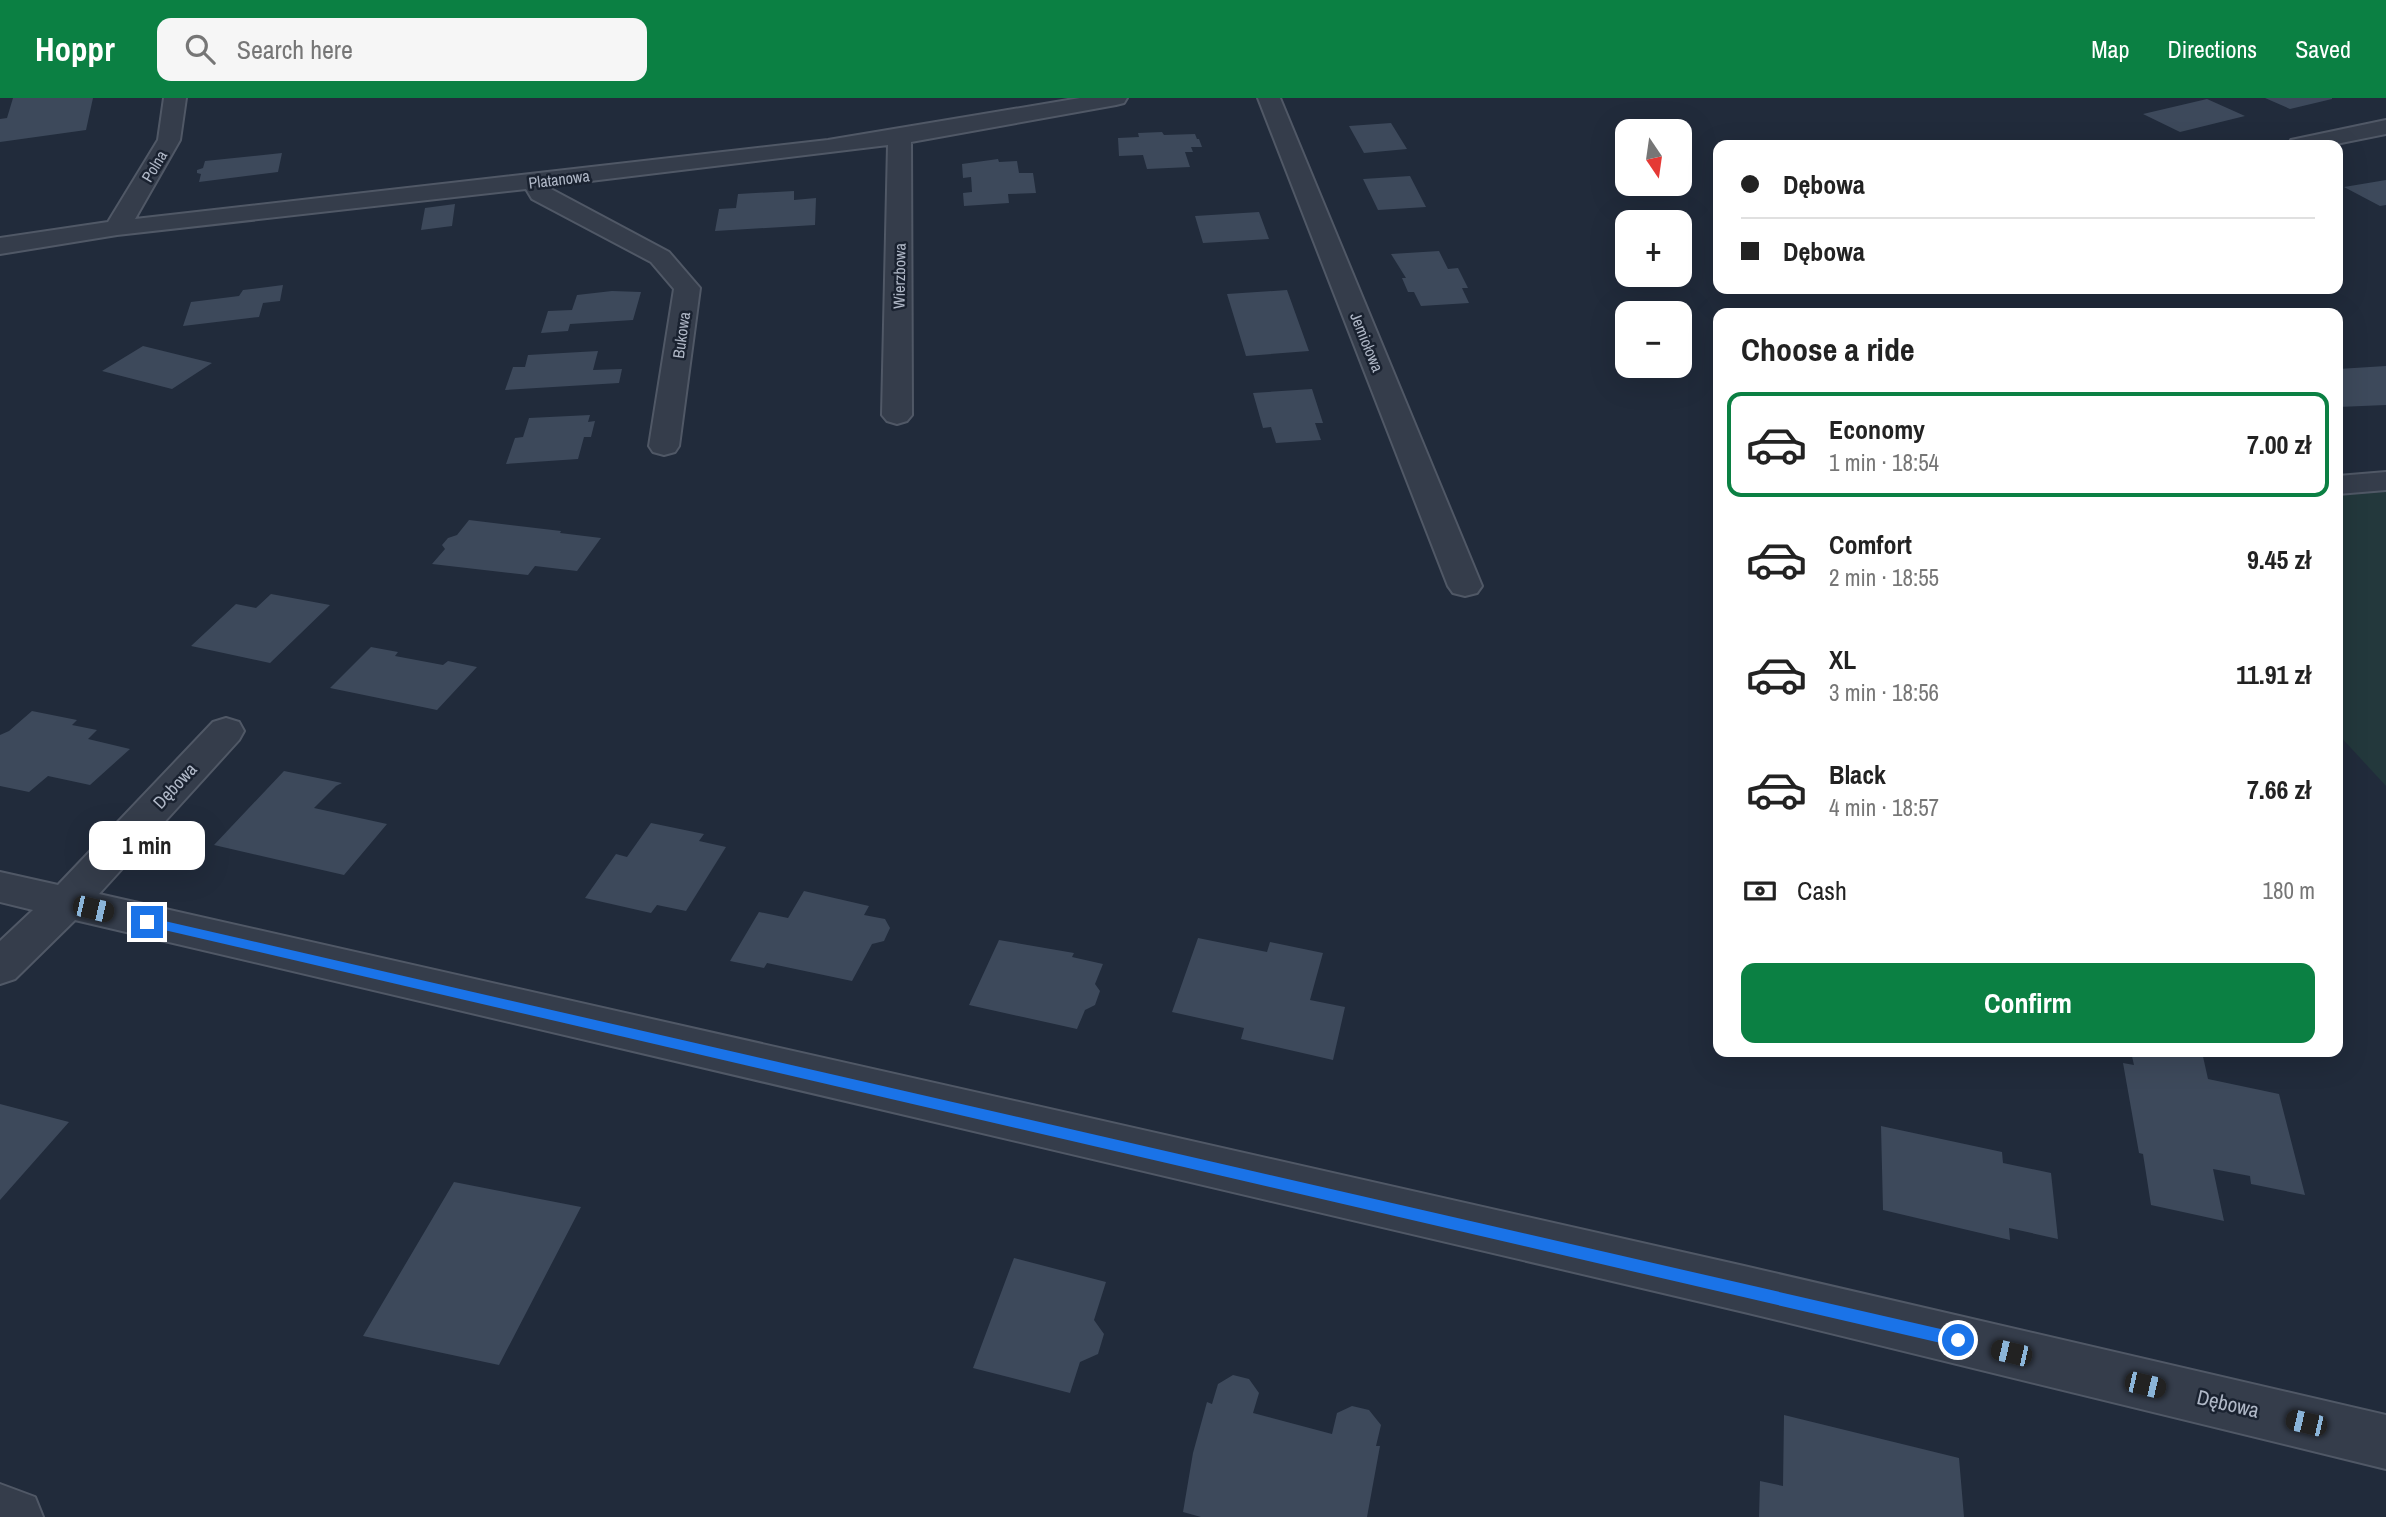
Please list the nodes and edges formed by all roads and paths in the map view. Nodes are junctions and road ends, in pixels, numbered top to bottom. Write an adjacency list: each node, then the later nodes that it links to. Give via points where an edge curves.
1 (175, 98): 8 (street, Polna, via 169,141)
2 (1115, 98): 5 (street, Platanowa)
3 (1269, 98): 14 (street, Jemiołowa)
4 (2386, 127): 6 (street)
5 (900, 137): 7 (street, Platanowa); 10 (street, Wierzbowa)
6 (2323, 140)
7 (534, 181): 8 (street, Platanowa); 11 (street, Bukowa, via 541,194 660,257 687,288)
8 (117, 228): 9 (street, Platanowa)
9 (0, 246)
10 (897, 415)
11 (664, 446)
12 (2386, 481): 13 (street)
13 (2343, 485)
14 (1465, 586)
15 (226, 731): 17 (street, Dębowa)
16 (0, 887): 17 (street, Dębowa)
17 (66, 903): 18 (street, Dębowa); 19 (street, Dębowa, via 1744,1289)
18 (0, 967)
19 (2386, 1442)
20 (0, 1512): 21 (street)
21 (15, 1517)

